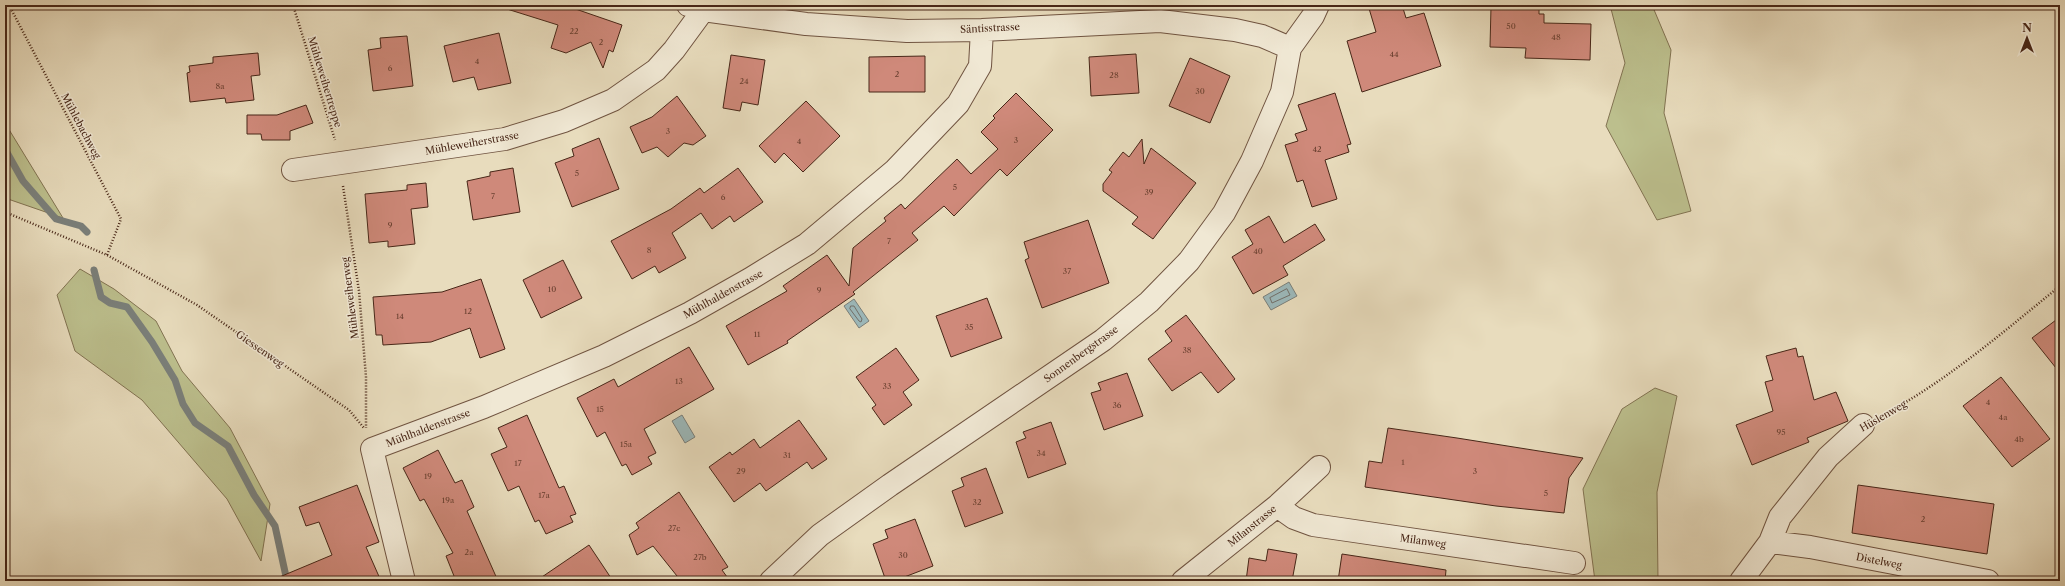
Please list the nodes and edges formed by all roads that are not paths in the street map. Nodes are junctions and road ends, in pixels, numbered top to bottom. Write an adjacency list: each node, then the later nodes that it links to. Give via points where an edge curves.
1 (1318, 5): 5 (street, Sonnenbergstrasse)
2 (700, 7): 4 (street, Säntisstrasse, via 806,24 906,31); 6 (street, Mühleweiherstrasse, via 674,50 656,70 606,103 564,121 505,139)
3 (1164, 13): 4 (street, Säntisstrasse); 5 (street, Säntisstrasse, via 1262,36)
4 (982, 30): 12 (street, Mühlhaldenstrasse, via 980,66 958,104 894,171 807,244 703,305 604,356 484,407 369,440)
5 (1290, 48): 13 (street, Sonnenbergstrasse, via 1282,92 1252,161 1224,212 1189,261 1149,302 1103,340 820,535)
6 (293, 170)
7 (1863, 425): 10 (street, Hüslenweg, via 1828,457 1780,517)
8 (1318, 467): 9 (street, Milanstrasse)
9 (1277, 506): 11 (street, Milanweg, via 1294,518 1313,525); 14 (street, Milanstrasse)
10 (1770, 542): 15 (street, Hüslenweg); 16 (street, Distelweg, via 1810,547)
11 (1574, 563)
12 (404, 581)
13 (771, 581)
14 (1183, 581)
15 (1741, 581)
16 (1988, 581)

